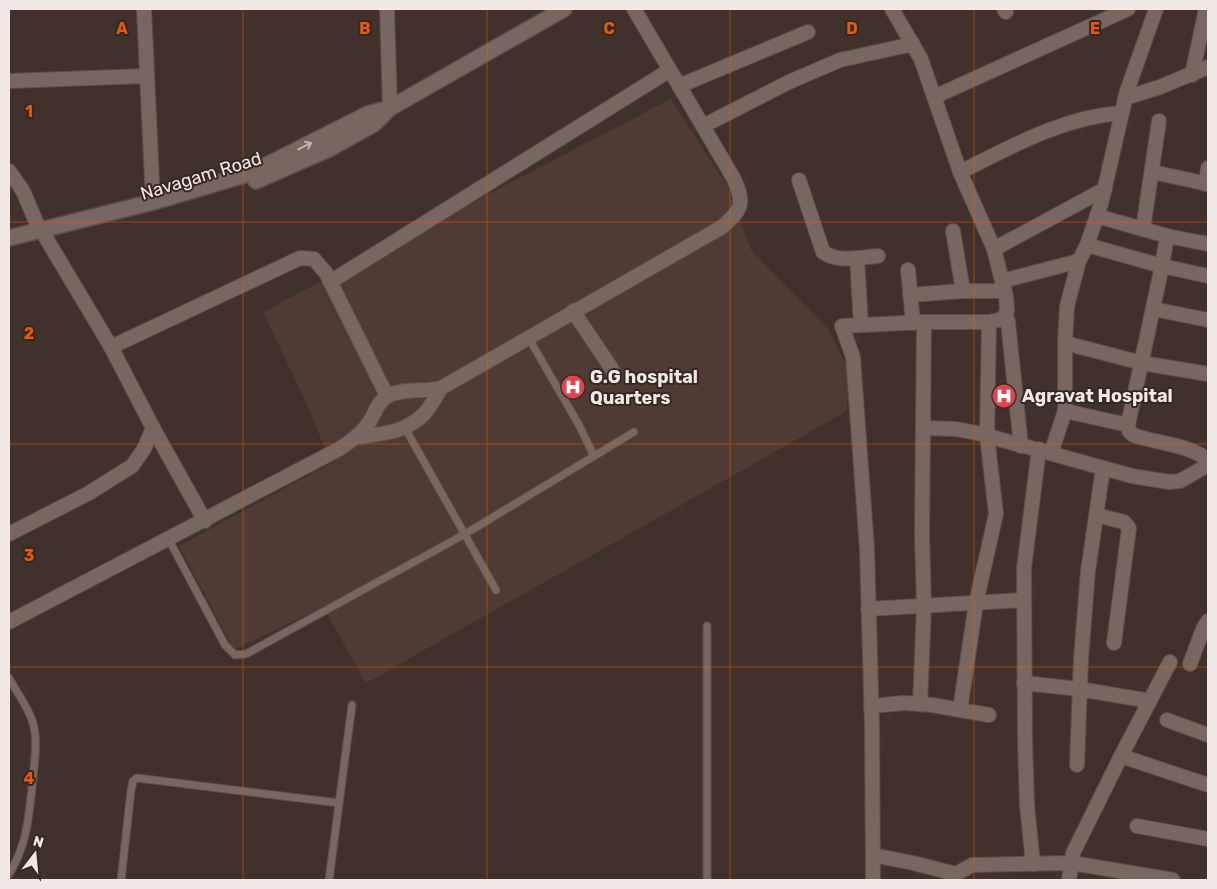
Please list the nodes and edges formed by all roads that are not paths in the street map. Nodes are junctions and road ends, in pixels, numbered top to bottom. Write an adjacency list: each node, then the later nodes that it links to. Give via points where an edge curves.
1 (144, 9): 14 (street)
2 (387, 9): 19 (street)
3 (564, 9): 19 (street, Navagam Road)
4 (634, 9): 12 (street)
5 (892, 9): 10 (street)
6 (1128, 9): 17 (street)
7 (1156, 9): 18 (street)
8 (1206, 9): 13 (street)
9 (808, 32): 16 (street)
10 (913, 44): 17 (street); 22 (street, via 840,60 788,82)
11 (1208, 67): 13 (street)
12 (670, 70): 16 (street); 49 (street)
13 (1192, 75): 18 (street)
14 (146, 76): 15 (street); 32 (street)
15 (9, 80)
16 (679, 86): 22 (street)
17 (934, 98): 25 (street)
18 (1125, 98): 20 (street)
19 (390, 108): 32 (street, Navagam Road, one-way to 19, via 251,173 368,114); 36 (street, Navagam Road, via 374,124 330,149 264,178 177,204)
20 (1121, 113): 25 (street, via 1053,128); 29 (street)
21 (1159, 121): 26 (street)
22 (703, 126): 54 (street, via 739,190 740,209 722,227)
23 (1208, 168): 28 (street)
24 (9, 172): 30 (street)
25 (960, 172): 42 (street)
26 (1152, 172): 28 (street); 34 (street)
27 (799, 180): 44 (street, via 823,252 841,259)
28 (1207, 184)
29 (1105, 189): 33 (street); 42 (street)
30 (23, 191): 31 (street); 36 (street)
31 (9, 194)
32 (153, 202): 36 (street, Navagam Road)
33 (1097, 216): 34 (street); 40 (street)
34 (1143, 229): 37 (street)
35 (954, 231): 51 (street)
36 (43, 234): 38 (street, Navagam Road); 41 (street, Navagam Road); 62 (street)
37 (1167, 236): 39 (street); 46 (street)
38 (9, 238)
39 (1208, 244)
40 (1087, 245): 45 (street); 46 (street)
41 (9, 246)
42 (994, 248): 50 (street)
43 (878, 256): 44 (street)
44 (857, 258): 59 (street)
45 (1079, 261): 50 (street); 61 (street, via 1067,306)
46 (1162, 266): 48 (street); 53 (street)
47 (908, 270): 52 (street)
48 (1208, 276)
49 (330, 282): 62 (street, via 314,260 300,258); 67 (street)
50 (1003, 286): 51 (street); 55 (street)
51 (963, 291): 52 (street)
52 (910, 295): 58 (street)
53 (1153, 309): 56 (street); 63 (street)
54 (573, 311): 60 (street); 64 (street)
55 (1006, 315): 57 (street); 76 (street)
56 (1208, 320)
57 (989, 322): 58 (street); 74 (street)
58 (918, 323): 59 (street); 72 (street)
59 (860, 325): 91 (street, via 842,326 853,357 867,549)
60 (528, 337): 66 (street); 78 (lane)
61 (1065, 343): 63 (street); 68 (street)
62 (111, 347): 70 (street)
63 (1142, 363): 65 (street); 69 (street)
64 (612, 369)
65 (1208, 374)
66 (441, 388): 67 (street); 71 (street, via 425,413)
67 (387, 396): 75 (street)
68 (1065, 411): 69 (street); 77 (street)
69 (1128, 425): 79 (street, via 1133,435 1177,446)
70 (153, 428): 83 (street); 84 (street, via 132,466 89,493)
71 (405, 428): 75 (street); 85 (lane)
72 (923, 428): 74 (street); 90 (street)
73 (634, 432): 78 (lane)
74 (987, 436): 76 (street); 89 (street, via 996,514)
75 (357, 437): 83 (street)
76 (1021, 446): 77 (street)
77 (1045, 451): 81 (street); 88 (street, via 1024,568)
78 (594, 456): 85 (lane)
79 (1208, 460)
80 (1208, 465): 81 (street, via 1180,481 1169,482)
81 (1104, 468): 82 (street)
82 (1096, 515): 95 (street, via 1119,520 1129,528); 100 (street, via 1088,571)
83 (205, 520): 86 (street)
84 (9, 534)
85 (465, 534): 86 (lane, via 255,650 235,655 224,645); 87 (lane)
86 (169, 540): 93 (street)
87 (496, 590)
88 (1024, 600): 89 (street); 99 (street)
89 (976, 603): 90 (street); 105 (street)
90 (924, 606): 91 (street); 102 (street)
91 (868, 609): 104 (street)
92 (1208, 621): 97 (street)
93 (9, 622)
94 (707, 626): 122 (lane)
95 (1114, 643)
96 (1170, 662): 101 (street)
97 (1190, 664)
98 (9, 678): 118 (lane, via 28,712 35,732 36,754 28,828)
99 (1024, 684): 100 (street); 117 (street)
100 (1080, 688): 101 (street); 110 (street)
101 (1150, 701): 109 (street)
102 (920, 704): 104 (street); 105 (street)
103 (352, 705): 112 (lane)
104 (871, 706): 115 (street)
105 (960, 710): 106 (street)
106 (989, 715)
107 (1167, 720): 108 (street)
108 (1208, 735)
109 (1120, 756): 111 (street); 116 (street)
110 (1077, 765)
111 (1208, 785)
112 (339, 803): 120 (lane, via 137,778 131,791); 121 (lane)
113 (1138, 826): 114 (street)
114 (1207, 836)
115 (873, 855): 119 (street); 123 (street)
116 (1072, 863): 117 (street); 124 (street); 125 (street)
117 (1033, 864): 119 (street, via 972,865)
118 (9, 874)
119 (959, 877)
120 (121, 880)
121 (329, 880)
122 (707, 880)
123 (873, 880)
124 (1069, 880)
125 (1173, 880)

